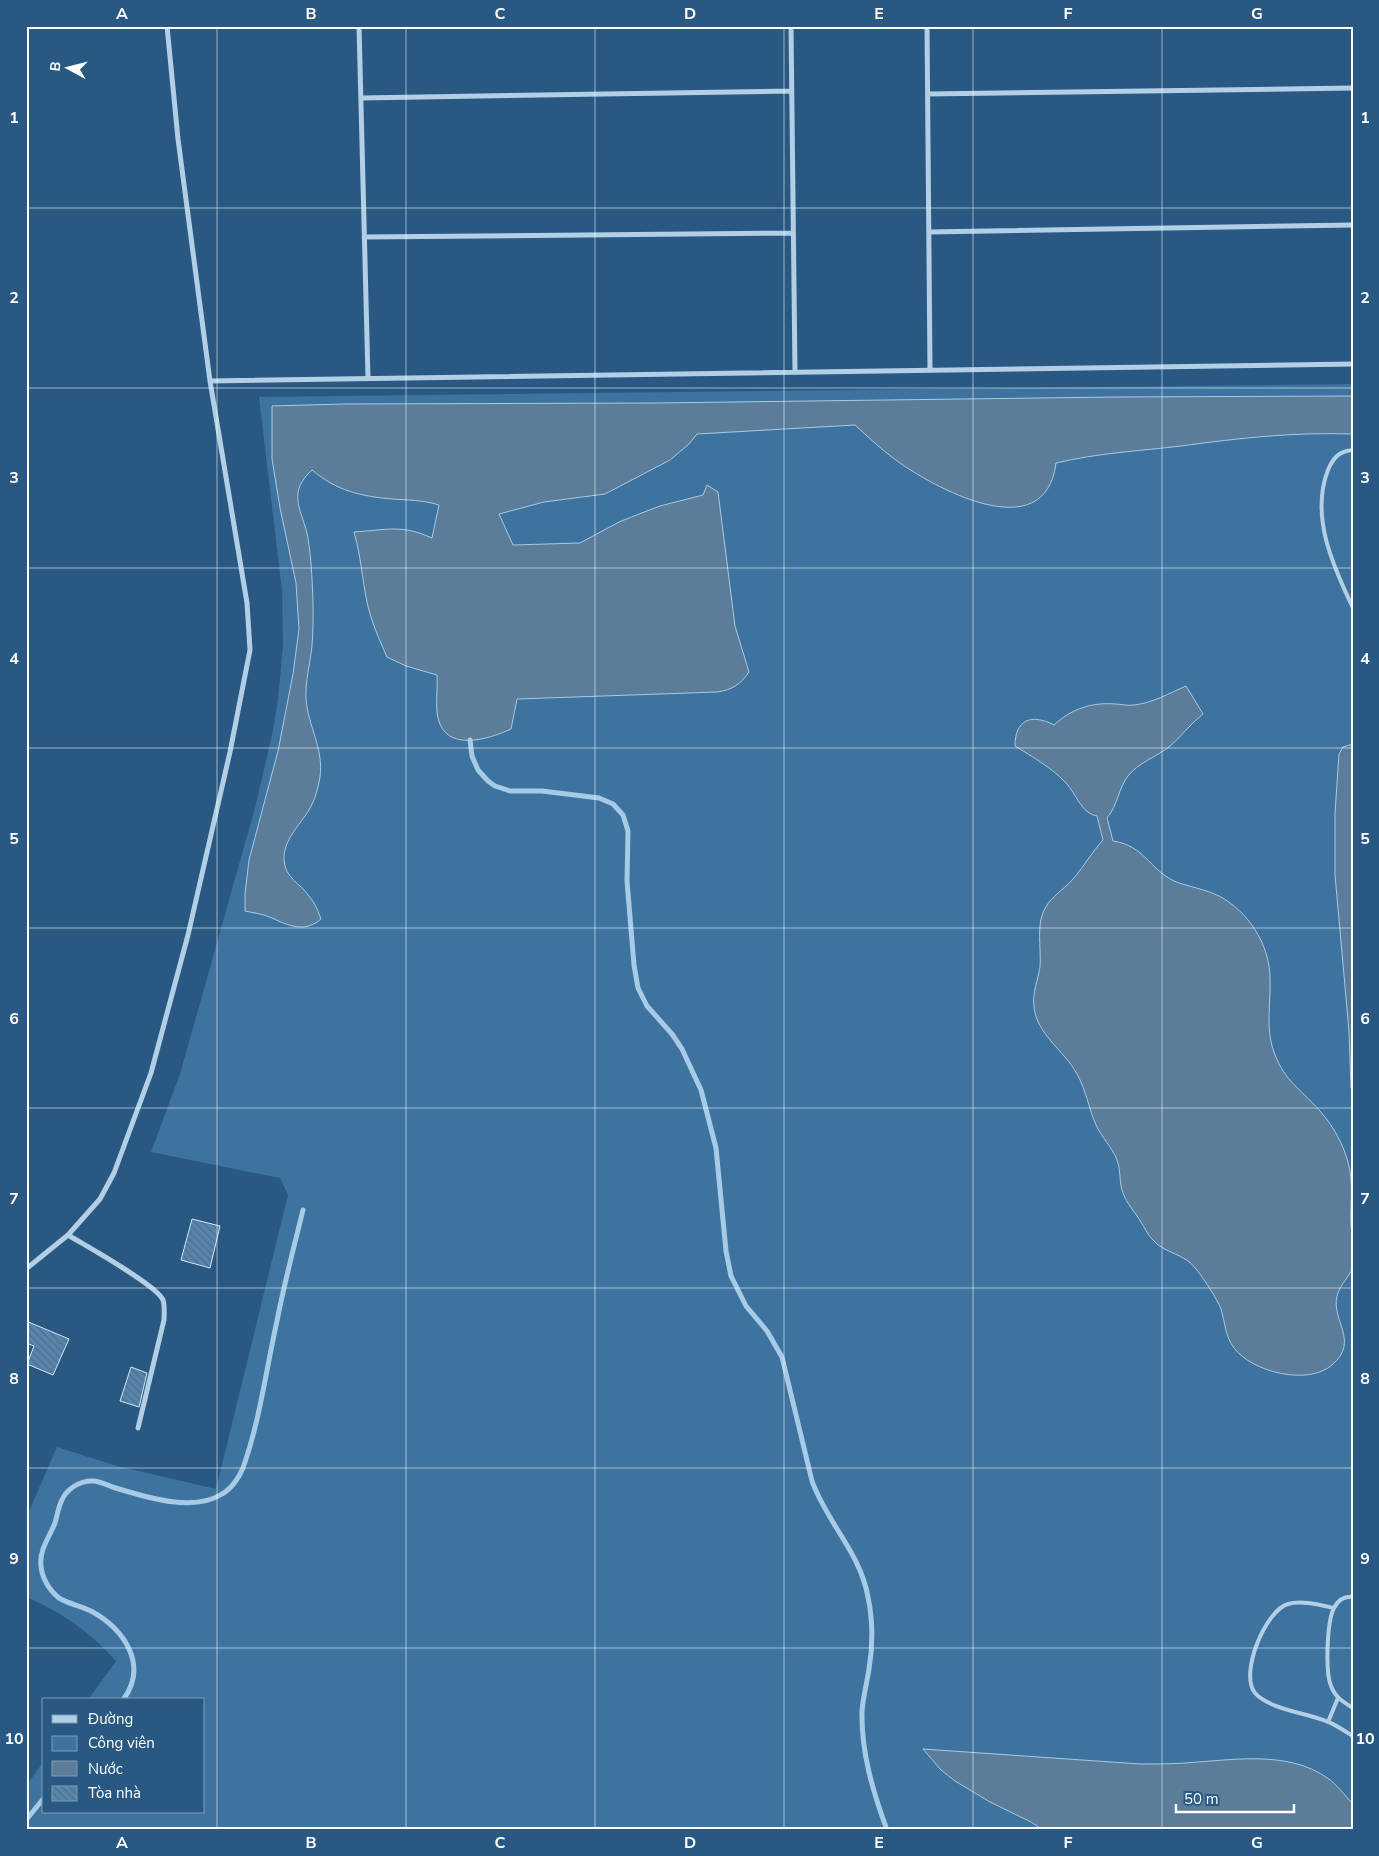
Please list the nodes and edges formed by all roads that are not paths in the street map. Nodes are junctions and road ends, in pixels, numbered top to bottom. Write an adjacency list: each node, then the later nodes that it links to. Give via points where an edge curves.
1 (167, 26): 17 (street, via 178,139)
2 (360, 26): 8 (street)
3 (791, 26): 6 (street)
4 (927, 26): 7 (street)
5 (1353, 88): 7 (street)
6 (792, 91): 8 (street); 11 (street)
7 (928, 94): 10 (street)
8 (361, 98): 12 (street)
9 (1353, 225): 10 (street)
10 (929, 232): 14 (street)
11 (793, 233): 12 (street); 15 (street)
12 (364, 237): 16 (street)
13 (1353, 364): 14 (street)
14 (930, 370): 15 (street)
15 (794, 372): 16 (street)
16 (368, 378): 17 (street)
17 (210, 380): 20 (street, via 247,603 250,650 188,935 151,1073 114,1173 100,1199)
18 (1353, 450): 19 (lane, via 1342,451 1331,462 1321,507 1327,542)
19 (1353, 608)
20 (68, 1235): 21 (street); 22 (street, via 129,1272 158,1292 164,1301 164,1320)
21 (26, 1269)
22 (138, 1428)
23 (1352, 1595): 24 (lane, via 1341,1599)
24 (1334, 1608): 25 (lane, via 1327,1666 1330,1685); 27 (lane, via 1296,1603 1280,1607 1271,1617 1252,1658 1249,1676 1254,1690 1266,1702)
25 (1338, 1698): 26 (lane); 27 (lane)
26 (1353, 1708)
27 (1328, 1722): 28 (lane)
28 (1353, 1736)

